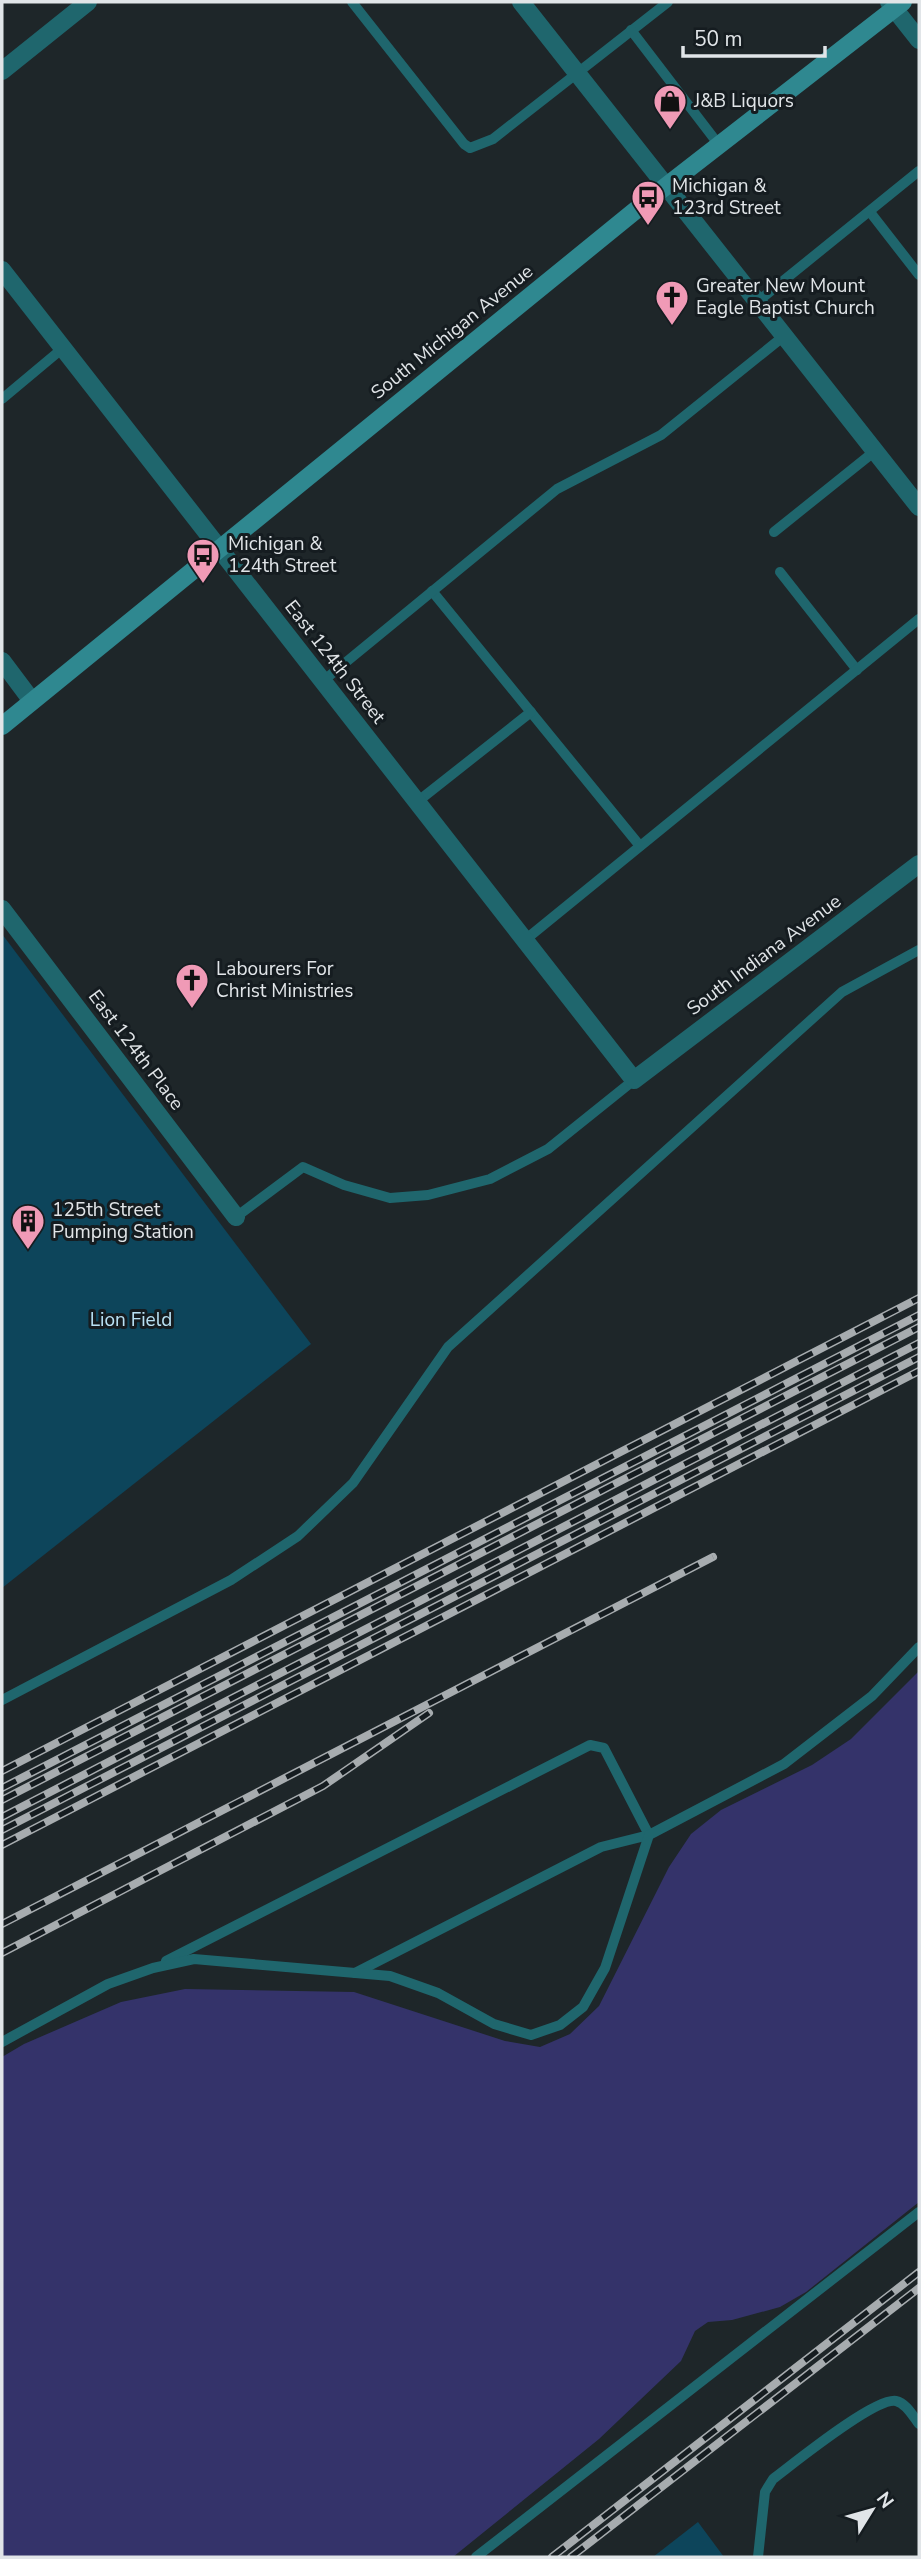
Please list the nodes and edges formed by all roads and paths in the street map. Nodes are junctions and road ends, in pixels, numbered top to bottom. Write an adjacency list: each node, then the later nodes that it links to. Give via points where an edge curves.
1 (88, 2): 8 (street)
2 (352, 2): 9 (lane, via 470,148 493,139)
3 (521, 2): 9 (street)
4 (668, 2): 6 (lane)
5 (895, 4): 7 (street); 10 (main road, South Michigan Avenue)
6 (631, 30): 9 (lane); 10 (lane)
7 (919, 40)
8 (2, 71)
9 (576, 73): 12 (street)
10 (719, 145): 12 (main road, South Michigan Avenue)
11 (919, 171): 13 (lane)
12 (665, 187): 16 (street); 23 (main road, South Michigan Avenue)
13 (870, 212): 15 (lane); 16 (lane)
14 (2, 270): 18 (street, East 124th Street)
15 (919, 275)
16 (757, 302): 17 (street)
17 (784, 336): 20 (street); 25 (lane, via 661,435 557,489)
18 (63, 348): 19 (lane); 23 (street, East 124th Street)
19 (2, 399)
20 (875, 451): 21 (street); 22 (lane)
21 (919, 506)
22 (774, 532)
23 (219, 548): 29 (street, East 124th Street); 30 (main road, South Michigan Avenue)
24 (780, 572): 28 (lane)
25 (432, 591): 29 (lane); 31 (lane)
26 (919, 619): 28 (lane)
27 (2, 661): 30 (street)
28 (857, 670): 34 (lane)
29 (323, 681): 33 (street, East 124th Street)
30 (32, 701): 32 (main road, South Michigan Avenue)
31 (531, 712): 33 (lane); 34 (lane)
32 (2, 726)
33 (417, 802): 37 (street, East 124th Street)
34 (640, 846): 37 (lane)
35 (919, 864): 39 (street, South Indiana Avenue)
36 (2, 909): 40 (street, East 124th Place)
37 (525, 940): 39 (street, East 124th Street)
38 (919, 950): 42 (lane, via 842,992 448,1347 353,1483 298,1536 231,1580)
39 (634, 1080): 40 (lane, via 548,1149 490,1179 428,1195 390,1198 303,1167)
40 (236, 1217)
41 (919, 1647): 43 (lane, via 872,1696 784,1764)
42 (2, 1700)
43 (649, 1835): 44 (lane, via 604,1748 590,1745); 45 (lane, via 601,1847); 45 (lane, via 605,1968 583,2007 560,2025 531,2035 494,2024 438,1993 390,1976)
44 (153, 1968): 45 (lane, via 194,1959); 46 (lane, via 108,1984)
45 (355, 1973)
46 (2, 2042)
47 (919, 2212): 49 (lane)
48 (919, 2424): 50 (lane, via 897,2401 884,2402 773,2479 765,2492)
49 (476, 2557)
50 (758, 2557)

